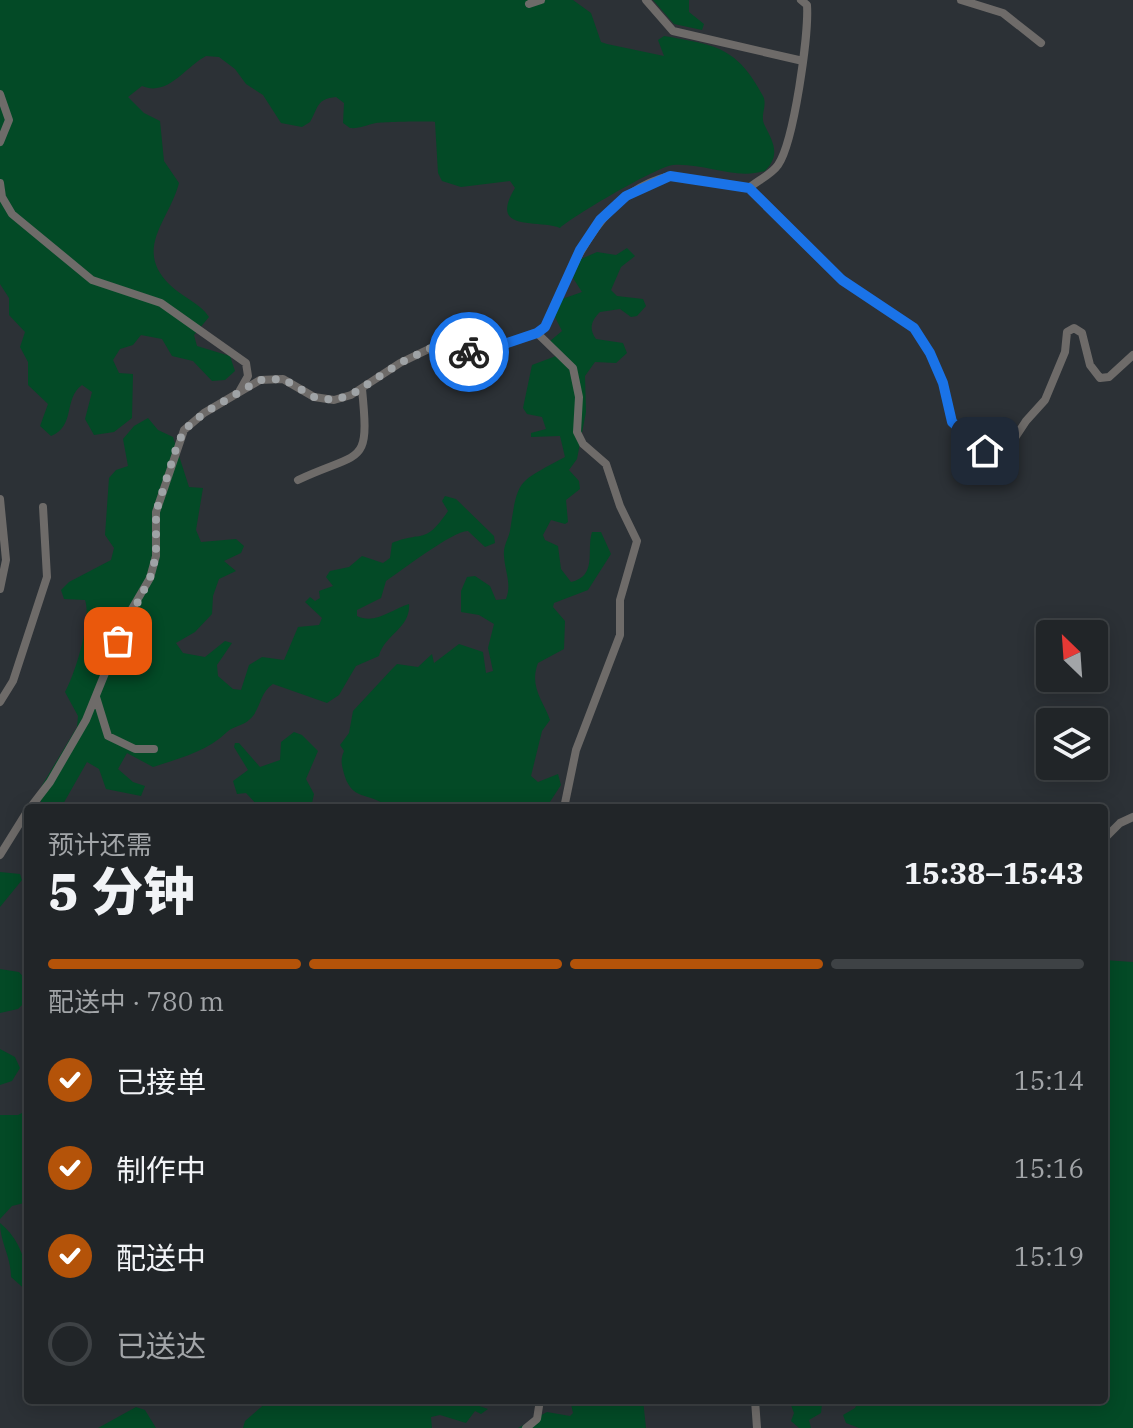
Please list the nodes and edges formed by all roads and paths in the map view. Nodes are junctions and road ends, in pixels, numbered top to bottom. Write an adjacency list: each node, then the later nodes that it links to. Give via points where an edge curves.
1 (541, 0): 6 (street)
2 (646, 0): 8 (street, via 673,31)
3 (816, 0): 5 (street)
4 (961, 0): 7 (street, via 1003,13)
5 (804, 3): 8 (street, via 809,29)
6 (529, 4)
7 (1041, 43)
8 (803, 61): 12 (street, via 779,165)
9 (0, 94): 10 (street, via 9,120)
10 (0, 142)
11 (0, 183): 16 (street, via 12,214 92,280 161,303 246,363 248,376)
12 (749, 188): 13 (street, via 670,176 626,196 600,220 580,250 545,327); 14 (street, via 842,280 914,328 943,383 952,422 985,451 1007,450 1045,400 1065,352 1067,332 1074,328 1082,333 1090,365 1100,378 1109,377)
13 (537, 333): 15 (street, via 478,353 431,348); 25 (street, via 573,368 579,397 577,432 606,464 637,541 620,600 620,635 576,750)
14 (1133, 355)
15 (362, 389): 16 (street, via 334,400 273,378); 17 (street, via 367,437 359,453)
16 (238, 393): 21 (street, via 184,430 156,512 150,578 129,614)
17 (298, 480)
18 (0, 499): 20 (street, via 6,560)
19 (43, 507): 22 (street, via 47,577 13,681)
20 (0, 589)
21 (96, 697): 23 (street, via 108,736 135,749); 24 (street)
22 (0, 702)
23 (154, 749)
24 (33, 804)
25 (565, 804)
26 (1133, 817): 28 (street)
27 (24, 827): 29 (street)
28 (1108, 835)
29 (0, 855)
30 (539, 1404): 32 (street, via 537,1419)
31 (755, 1404): 33 (street)
32 (526, 1428)
33 (757, 1428)

